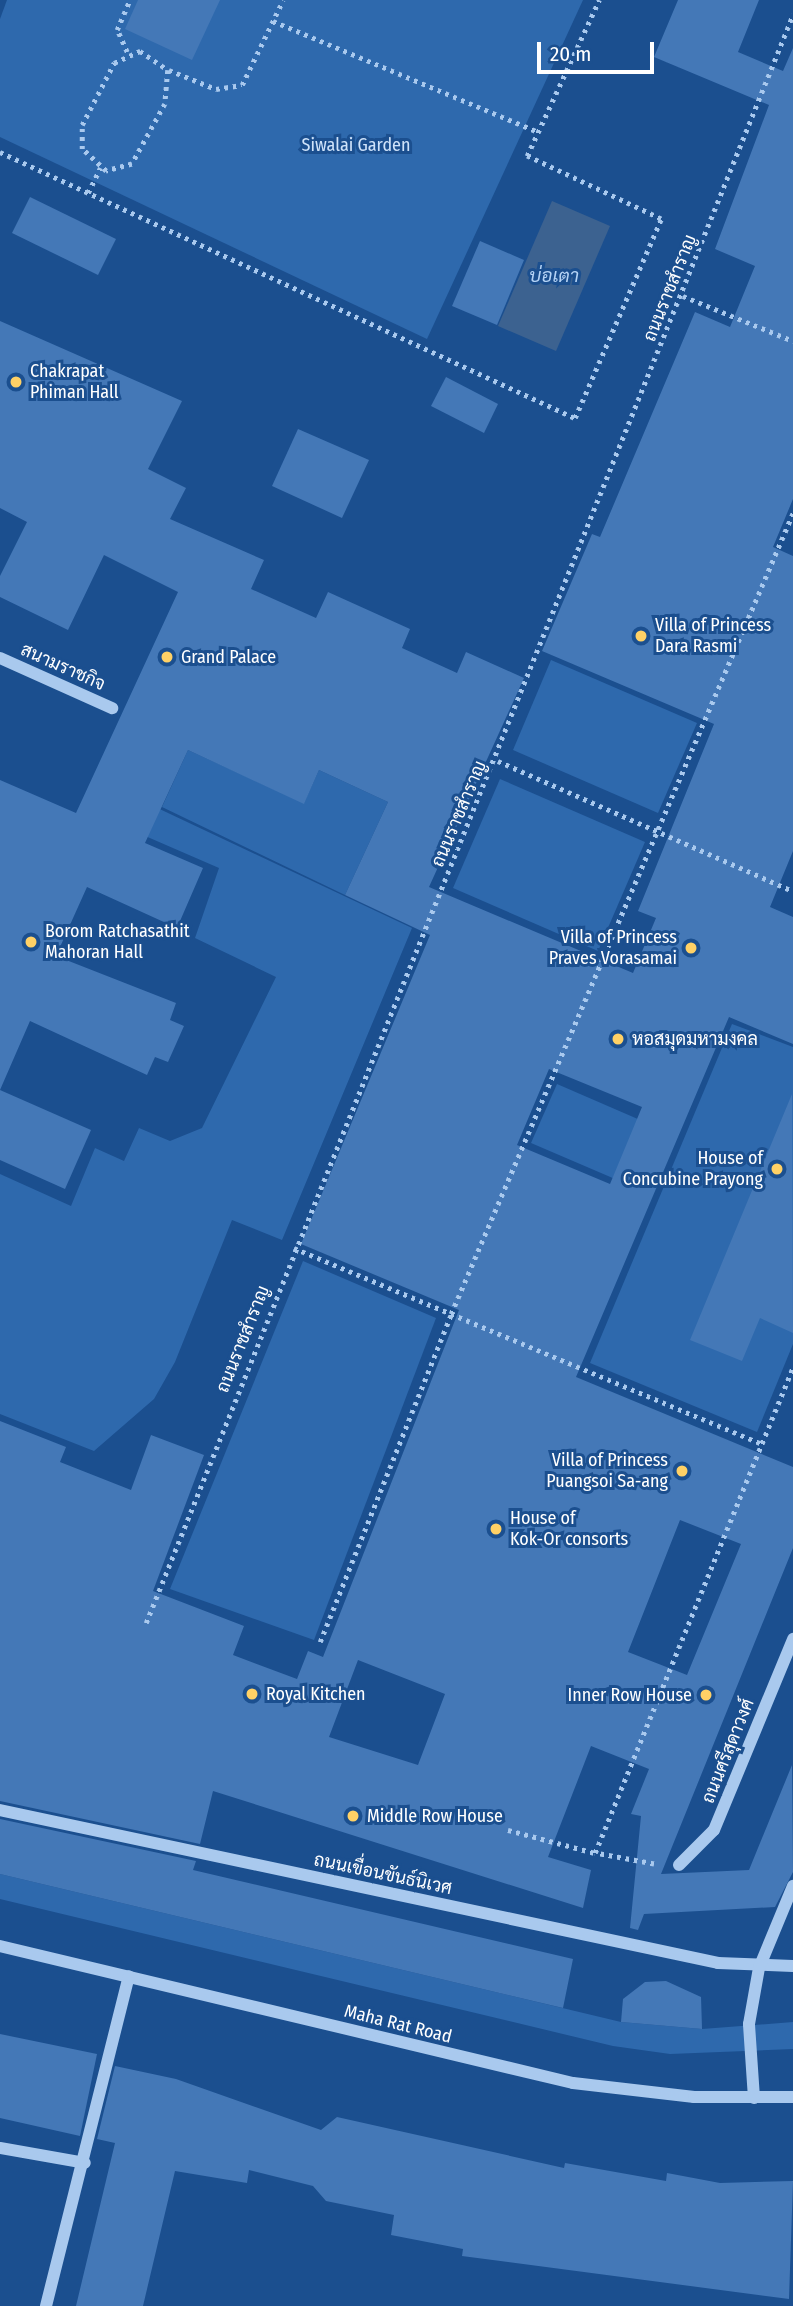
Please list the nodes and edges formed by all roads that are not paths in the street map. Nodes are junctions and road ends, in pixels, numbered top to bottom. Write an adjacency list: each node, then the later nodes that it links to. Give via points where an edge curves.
1 (0, 658): 2 (street, สนามราชกิจ)
2 (112, 708)
3 (793, 1639): 5 (street, ถนนศรีสุดาวงศ์, via 714,1830)
4 (0, 1810): 9 (street, ถนนเขื่อนขันธ์นิเวศ)
5 (679, 1865)
6 (793, 1886): 9 (street)
7 (0, 1946): 10 (street, Maha Rat Road)
8 (793, 1966): 9 (street, ถนนเขื่อนขันธ์นิเวศ)
9 (759, 1968): 12 (street, via 749,2024)
10 (129, 1976): 12 (street, Maha Rat Road, via 573,2083); 14 (street)
11 (793, 2097): 12 (street, Maha Rat Road)
12 (754, 2098)
13 (0, 2148): 14 (street)
14 (85, 2164): 15 (street)
15 (46, 2306)

